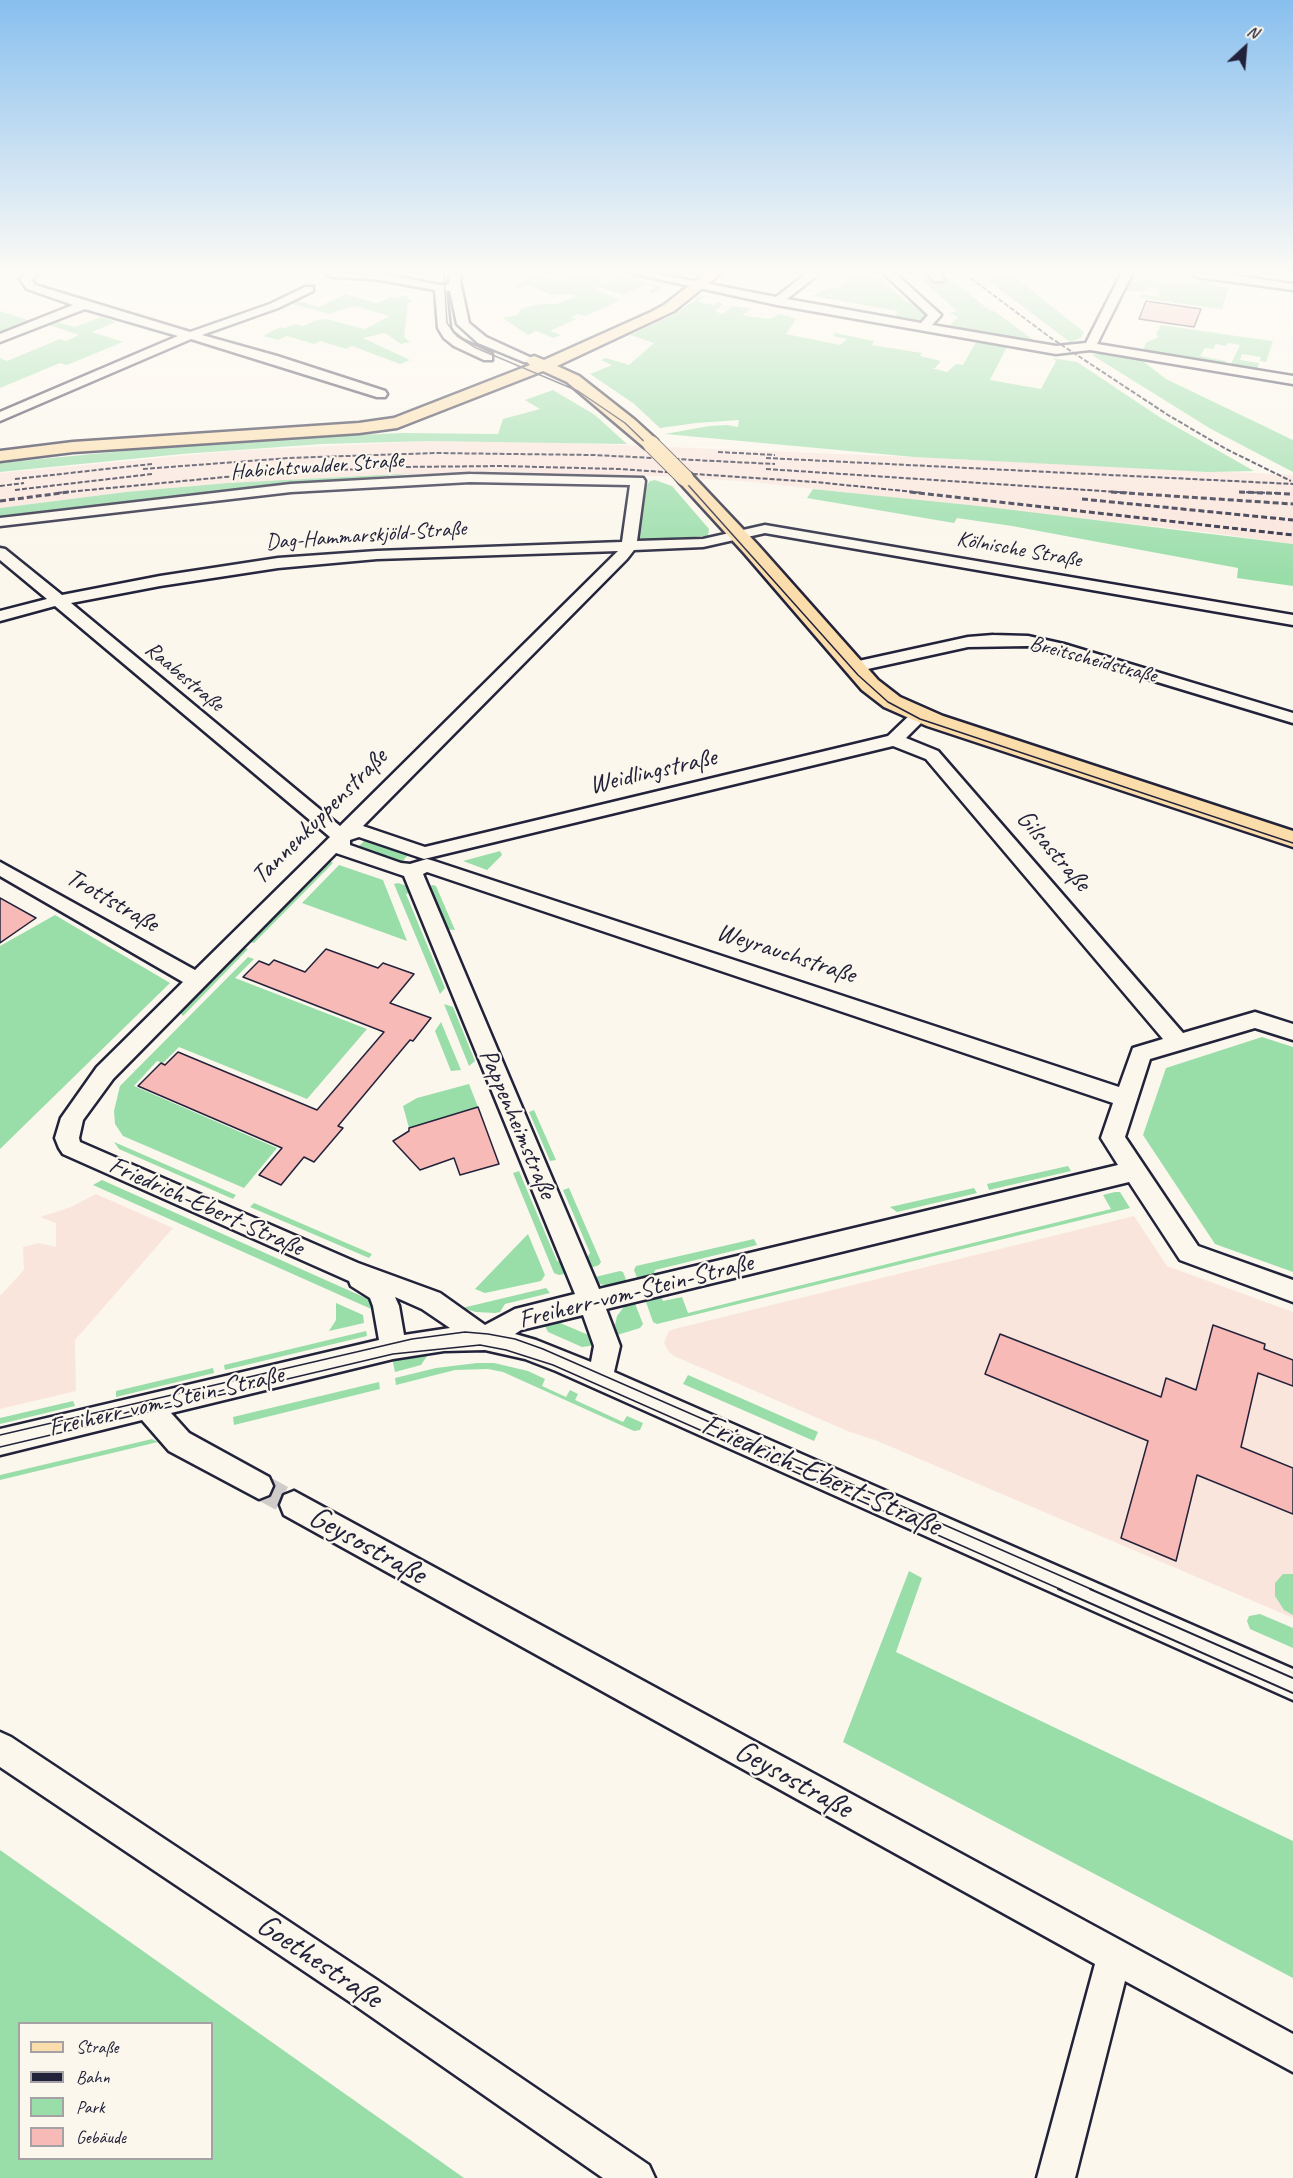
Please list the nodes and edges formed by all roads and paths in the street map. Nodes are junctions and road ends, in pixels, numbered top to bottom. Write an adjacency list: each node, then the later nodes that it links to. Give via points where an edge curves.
1 (97, 376): 10 (street)
2 (322, 376): 8 (street)
3 (492, 376): 9 (main road)
4 (507, 376): 9 (main road)
5 (553, 376): 13 (main road, bridge, via 601,402 629,424)
6 (1267, 376): 7 (street)
7 (1293, 380)
8 (381, 394)
9 (413, 413): 11 (main road, via 397,423 359,428 232,434)
10 (0, 417)
11 (0, 456)
12 (0, 522): 14 (street, Habichtswalder Straße, via 302,487 470,478 638,481)
13 (738, 535): 14 (street, Dag-Hammarskjöld-Straße, via 703,543); 18 (street, Kölnische Straße, via 765,529); 19 (main road)
14 (629, 546): 16 (street, Dag-Hammarskjöld-Straße, via 377,555 278,563); 23 (street, Tannenkuppenstraße)
15 (0, 552): 16 (street, Raabestraße)
16 (57, 601): 17 (street, Dag-Hammarskjöld-Straße); 23 (street, Raabestraße)
17 (0, 616)
18 (1293, 620)
19 (854, 667): 20 (main road, via 870,685); 21 (street, Breitscheidstraße, via 968,642 1028,641)
20 (919, 716): 22 (street); 24 (main road)
21 (1293, 718)
22 (894, 740): 25 (street, Weidlingstraße); 29 (street, Gilsastraße, via 932,755)
23 (340, 836): 25 (street, Weyrauchstraße, via 341,848 349,853 405,872); 27 (street, Tannenkuppenstraße)
24 (1293, 839)
25 (421, 863): 30 (street, Weyrauchstraße); 35 (street, Pappenheimstraße)
26 (0, 868): 27 (street, Trottstraße)
27 (197, 981): 31 (street, Tannenkuppenstraße, via 105,1073 72,1118)
28 (1293, 1032): 29 (street, via 1254,1020)
29 (1179, 1043): 30 (street, via 1142,1054)
30 (1126, 1098): 32 (street, via 1113,1138)
31 (67, 1138): 33 (street, Friedrich-Ebert-Straße, via 71,1148)
32 (1134, 1171): 34 (street, via 1190,1253); 35 (street, Freiherr-vom-Stein-Straße)
33 (351, 1271): 36 (street, Friedrich-Ebert-Straße, via 379,1291); 37 (street, Friedrich-Ebert-Straße, via 431,1301)
34 (1293, 1291)
35 (591, 1302): 37 (street, Freiherr-vom-Stein-Straße, via 515,1320); 38 (street, Pappenheimstraße, via 607,1346)
36 (392, 1339): 37 (street, Freiherr-vom-Stein-Straße); 39 (street, Freiherr-vom-Stein-Straße)
37 (485, 1339): 38 (street, Friedrich-Ebert-Straße, via 527,1348)
38 (598, 1378): 43 (street, Friedrich-Ebert-Straße)
39 (148, 1407): 40 (street, Freiherr-vom-Stein-Straße); 41 (street, via 179,1442)
40 (0, 1442)
41 (259, 1486)
42 (294, 1505): 45 (street, Geysostraße)
43 (1293, 1685)
44 (0, 1748): 47 (street, Goethestraße)
45 (1114, 1956): 46 (street, Geysostraße); 48 (street)
46 (1293, 2054)
47 (636, 2178)
48 (1056, 2178)

